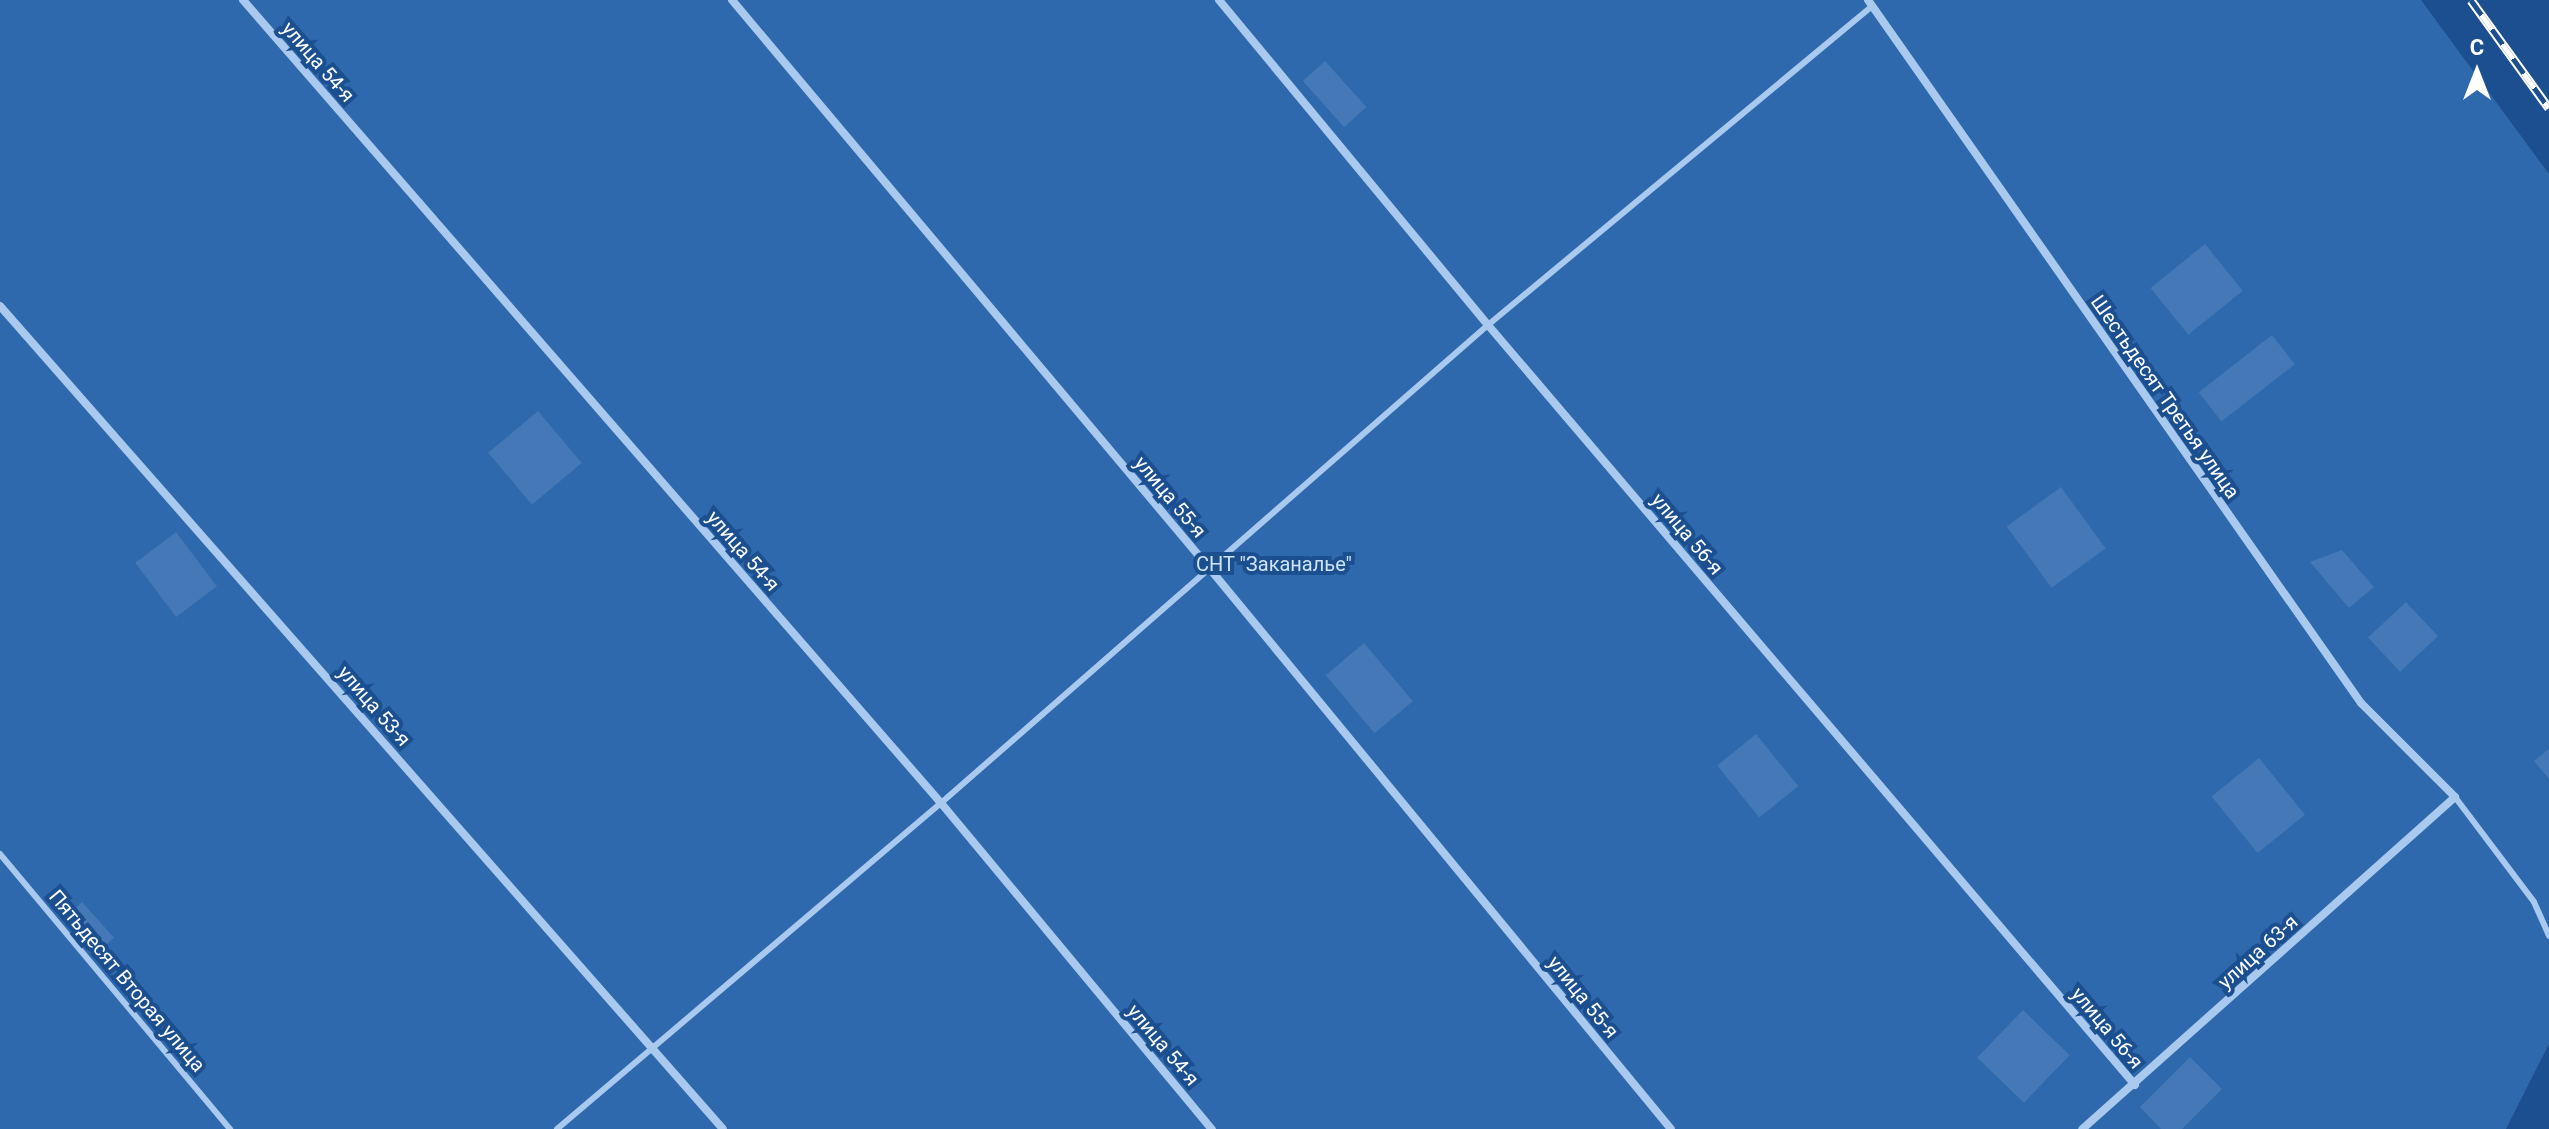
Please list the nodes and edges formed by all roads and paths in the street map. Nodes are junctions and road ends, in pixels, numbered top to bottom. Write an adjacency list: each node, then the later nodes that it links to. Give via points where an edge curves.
1 (243, 0): 9 (street, улица 54-я)
2 (732, 0): 7 (street, улица 55-я)
3 (1219, 0): 6 (street, улица 56-я)
4 (1870, 3): 6 (lane); 8 (street, Шестьдесят Третья улица, via 2361,703)
5 (0, 306): 12 (street, улица 53-я)
6 (1488, 325): 7 (lane); 13 (street, улица 56-я)
7 (1210, 569): 9 (lane); 18 (street, улица 55-я)
8 (2455, 797): 11 (lane, via 2534,902); 13 (street, улица 63-я)
9 (941, 803): 12 (lane); 17 (street, улица 54-я)
10 (0, 854): 14 (lane, Пятьдесят Вторая улица)
11 (2549, 936)
12 (654, 1047): 15 (lane); 16 (street, улица 53-я)
13 (2135, 1085): 19 (street, улица 63-я)
14 (230, 1129)
15 (557, 1129)
16 (723, 1129)
17 (1212, 1129)
18 (1671, 1129)
19 (2082, 1129)

